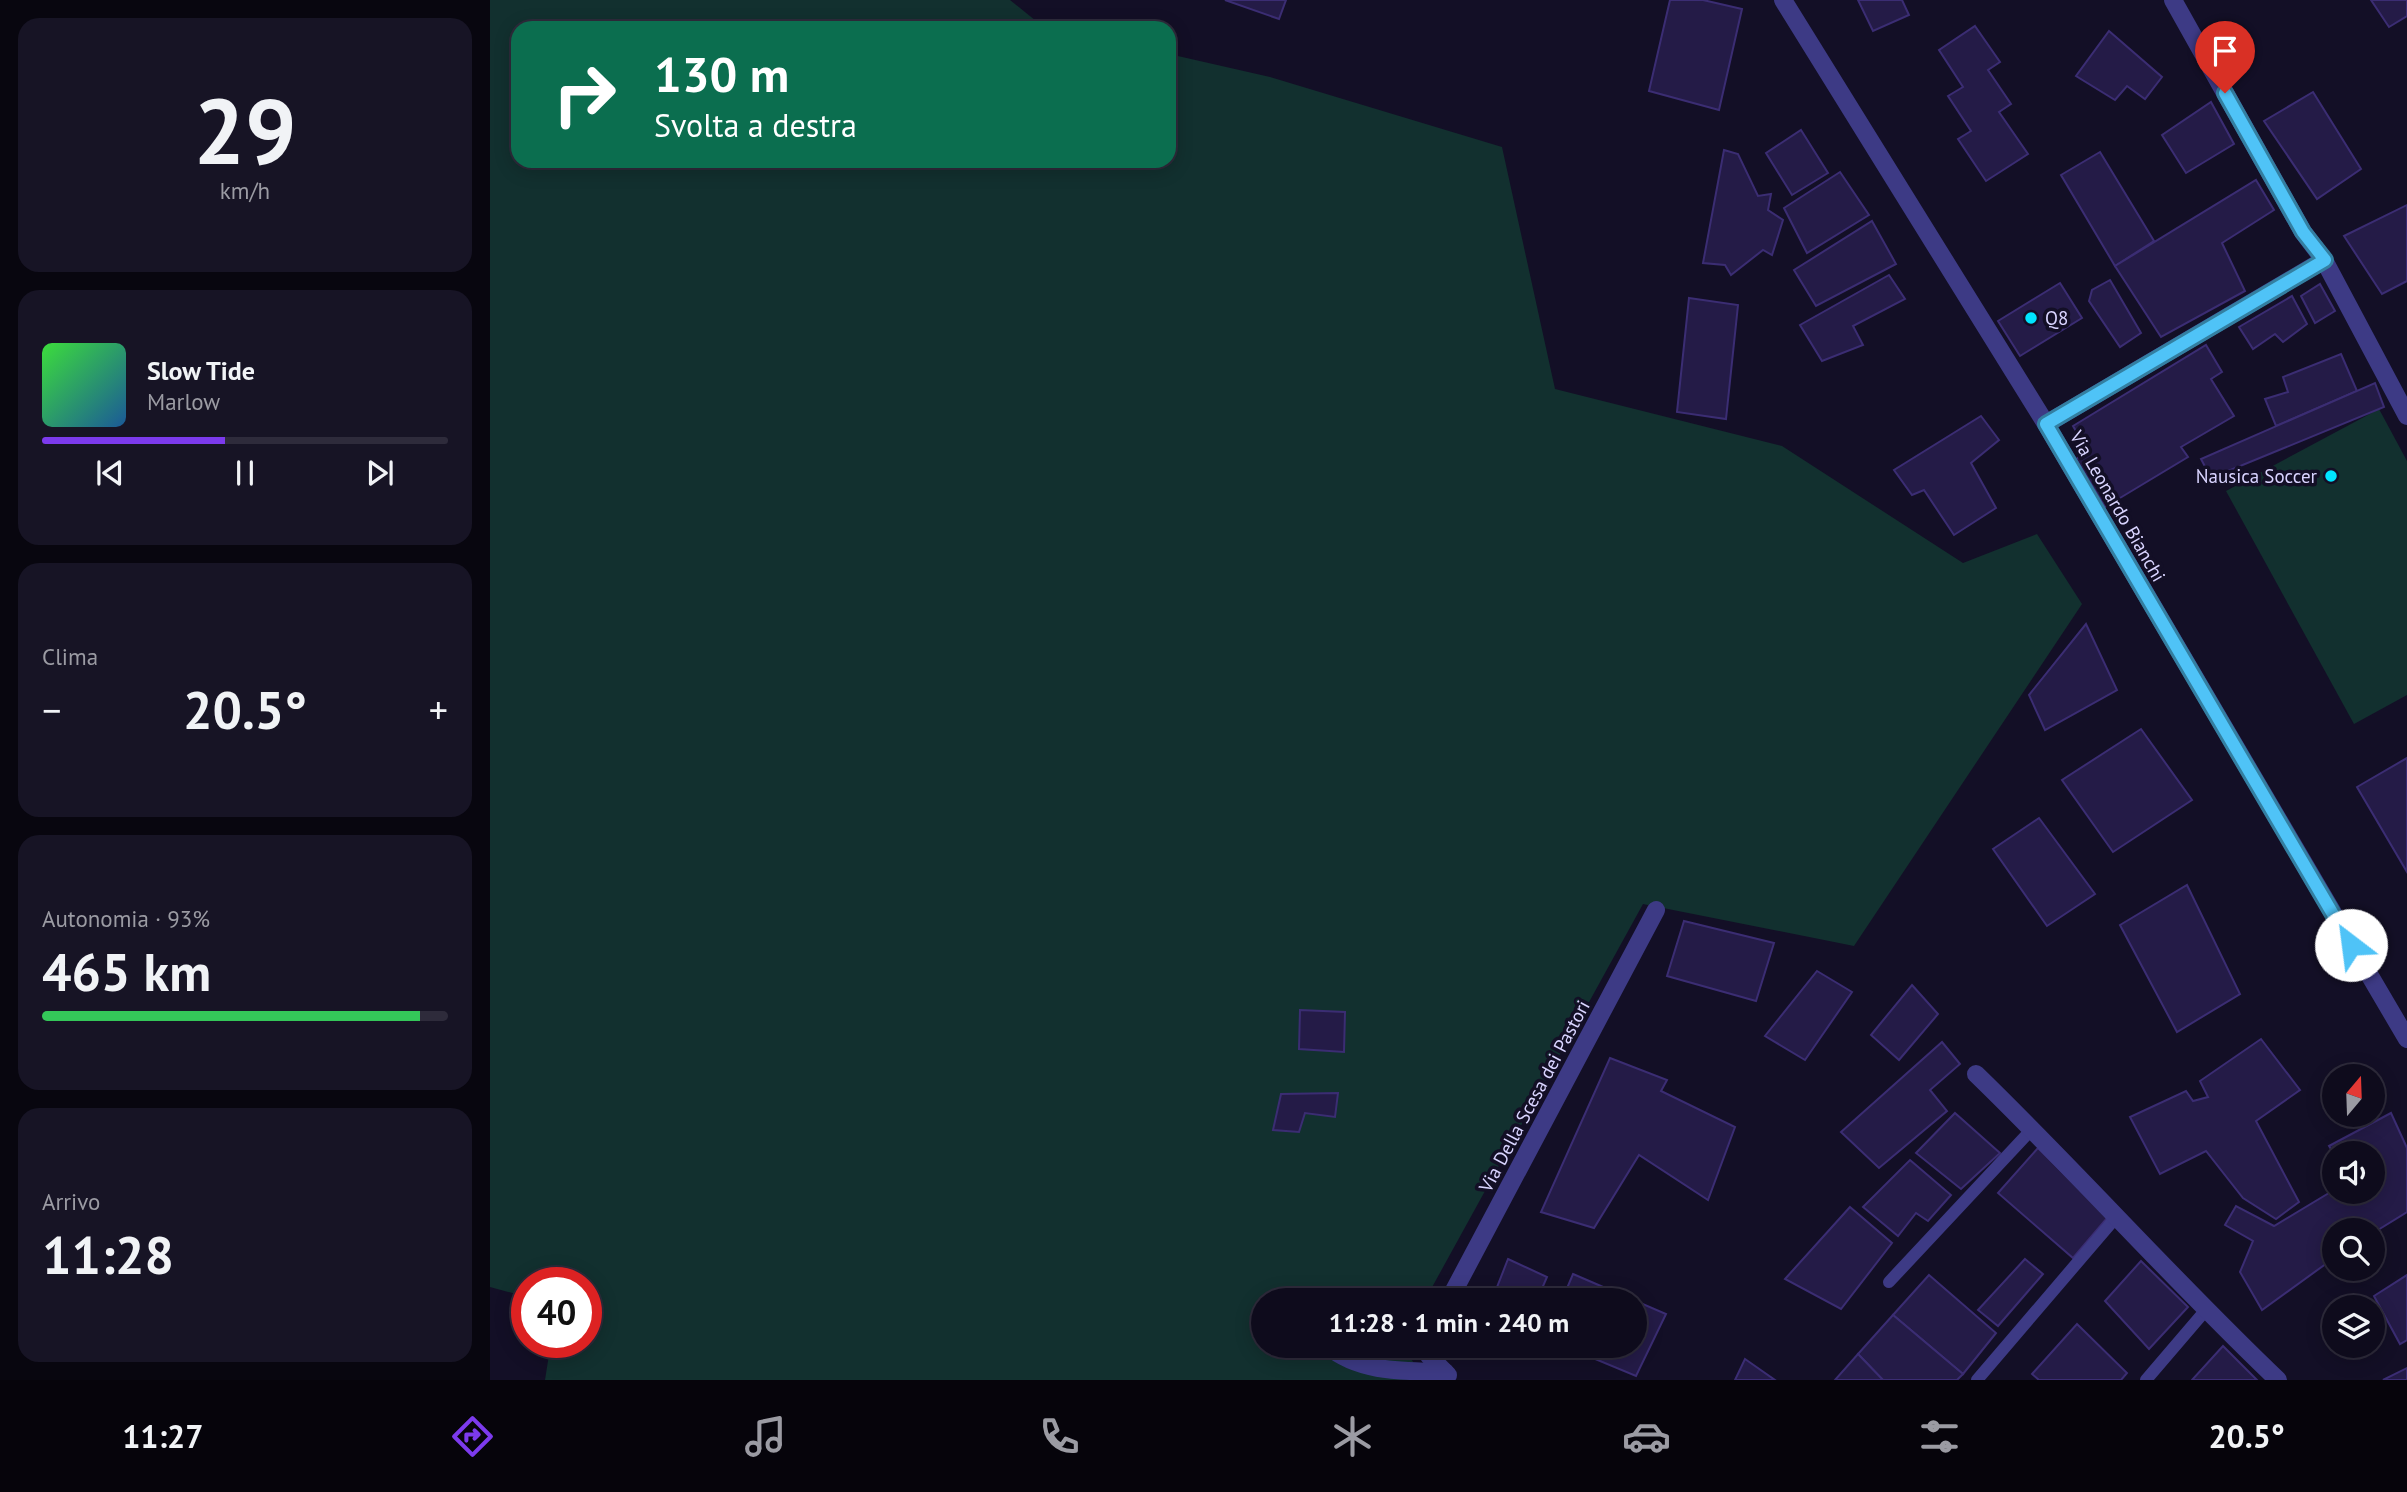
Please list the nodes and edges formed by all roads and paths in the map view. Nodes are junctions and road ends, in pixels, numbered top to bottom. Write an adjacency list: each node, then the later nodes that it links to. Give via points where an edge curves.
1 (1783, 0): 5 (street, Via Leonardo Bianchi)
2 (2173, 0): 3 (street, via 2303,232)
3 (2325, 260): 4 (street); 5 (street)
4 (2407, 416)
5 (2046, 424): 7 (street, Via Leonardo Bianchi)
6 (1656, 911): 12 (street, Via Della Scesa dei Pastori)
7 (2407, 1040)
8 (1976, 1074): 9 (street)
9 (2032, 1129): 10 (street); 11 (lane)
10 (2118, 1215): 13 (street); 17 (lane)
11 (1889, 1282)
12 (1455, 1288)
13 (2205, 1311): 18 (lane); 19 (street)
14 (1350, 1358): 16 (street, via 1384,1370)
15 (1431, 1358): 16 (street)
16 (1449, 1376)
17 (1977, 1380)
18 (2146, 1380)
19 (2278, 1380)

